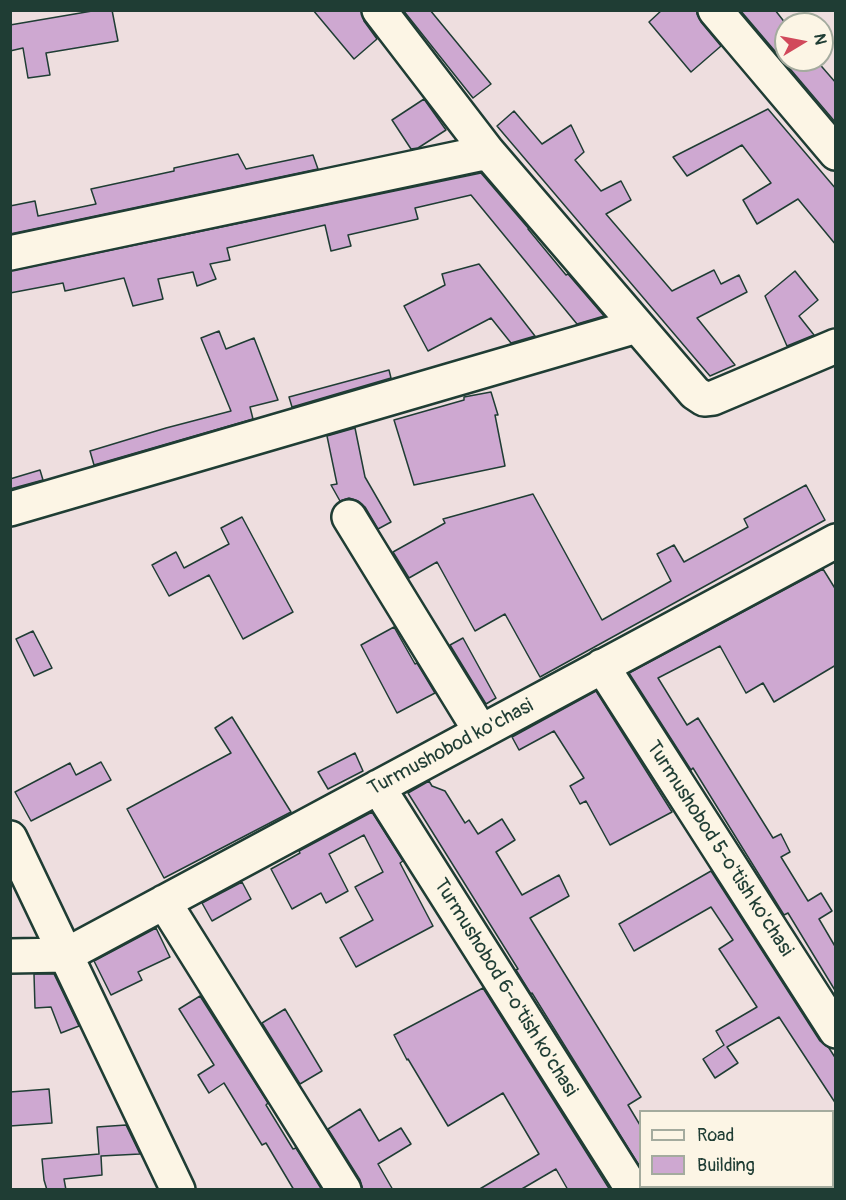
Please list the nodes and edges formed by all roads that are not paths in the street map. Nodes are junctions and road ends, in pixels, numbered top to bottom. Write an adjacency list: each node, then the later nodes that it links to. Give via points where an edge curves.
1 (378, 10): 3 (street)
2 (716, 10): 4 (street)
3 (488, 152): 5 (street); 6 (street)
4 (836, 153)
5 (10, 254)
6 (638, 326): 7 (street, via 704,399 713,399); 8 (street)
7 (836, 346)
8 (10, 509)
9 (349, 517): 12 (street)
10 (831, 553): 11 (street, Turmushobod ko'chasi)
11 (602, 666): 12 (street, Turmushobod ko'chasi); 18 (street, Turmushobod 5-o'tish ko'chasi)
12 (481, 732): 13 (street, Turmushobod ko'chasi)
13 (378, 787): 15 (street, Turmushobod ko'chasi); 21 (street, Turmushobod 6-o'tish ko'chasi)
14 (10, 838): 16 (street)
15 (164, 902): 16 (street, Turmushobod ko'chasi); 20 (street)
16 (66, 955): 17 (street); 19 (street)
17 (10, 956)
18 (836, 1032)
19 (178, 1190)
20 (344, 1190)
21 (633, 1190)

